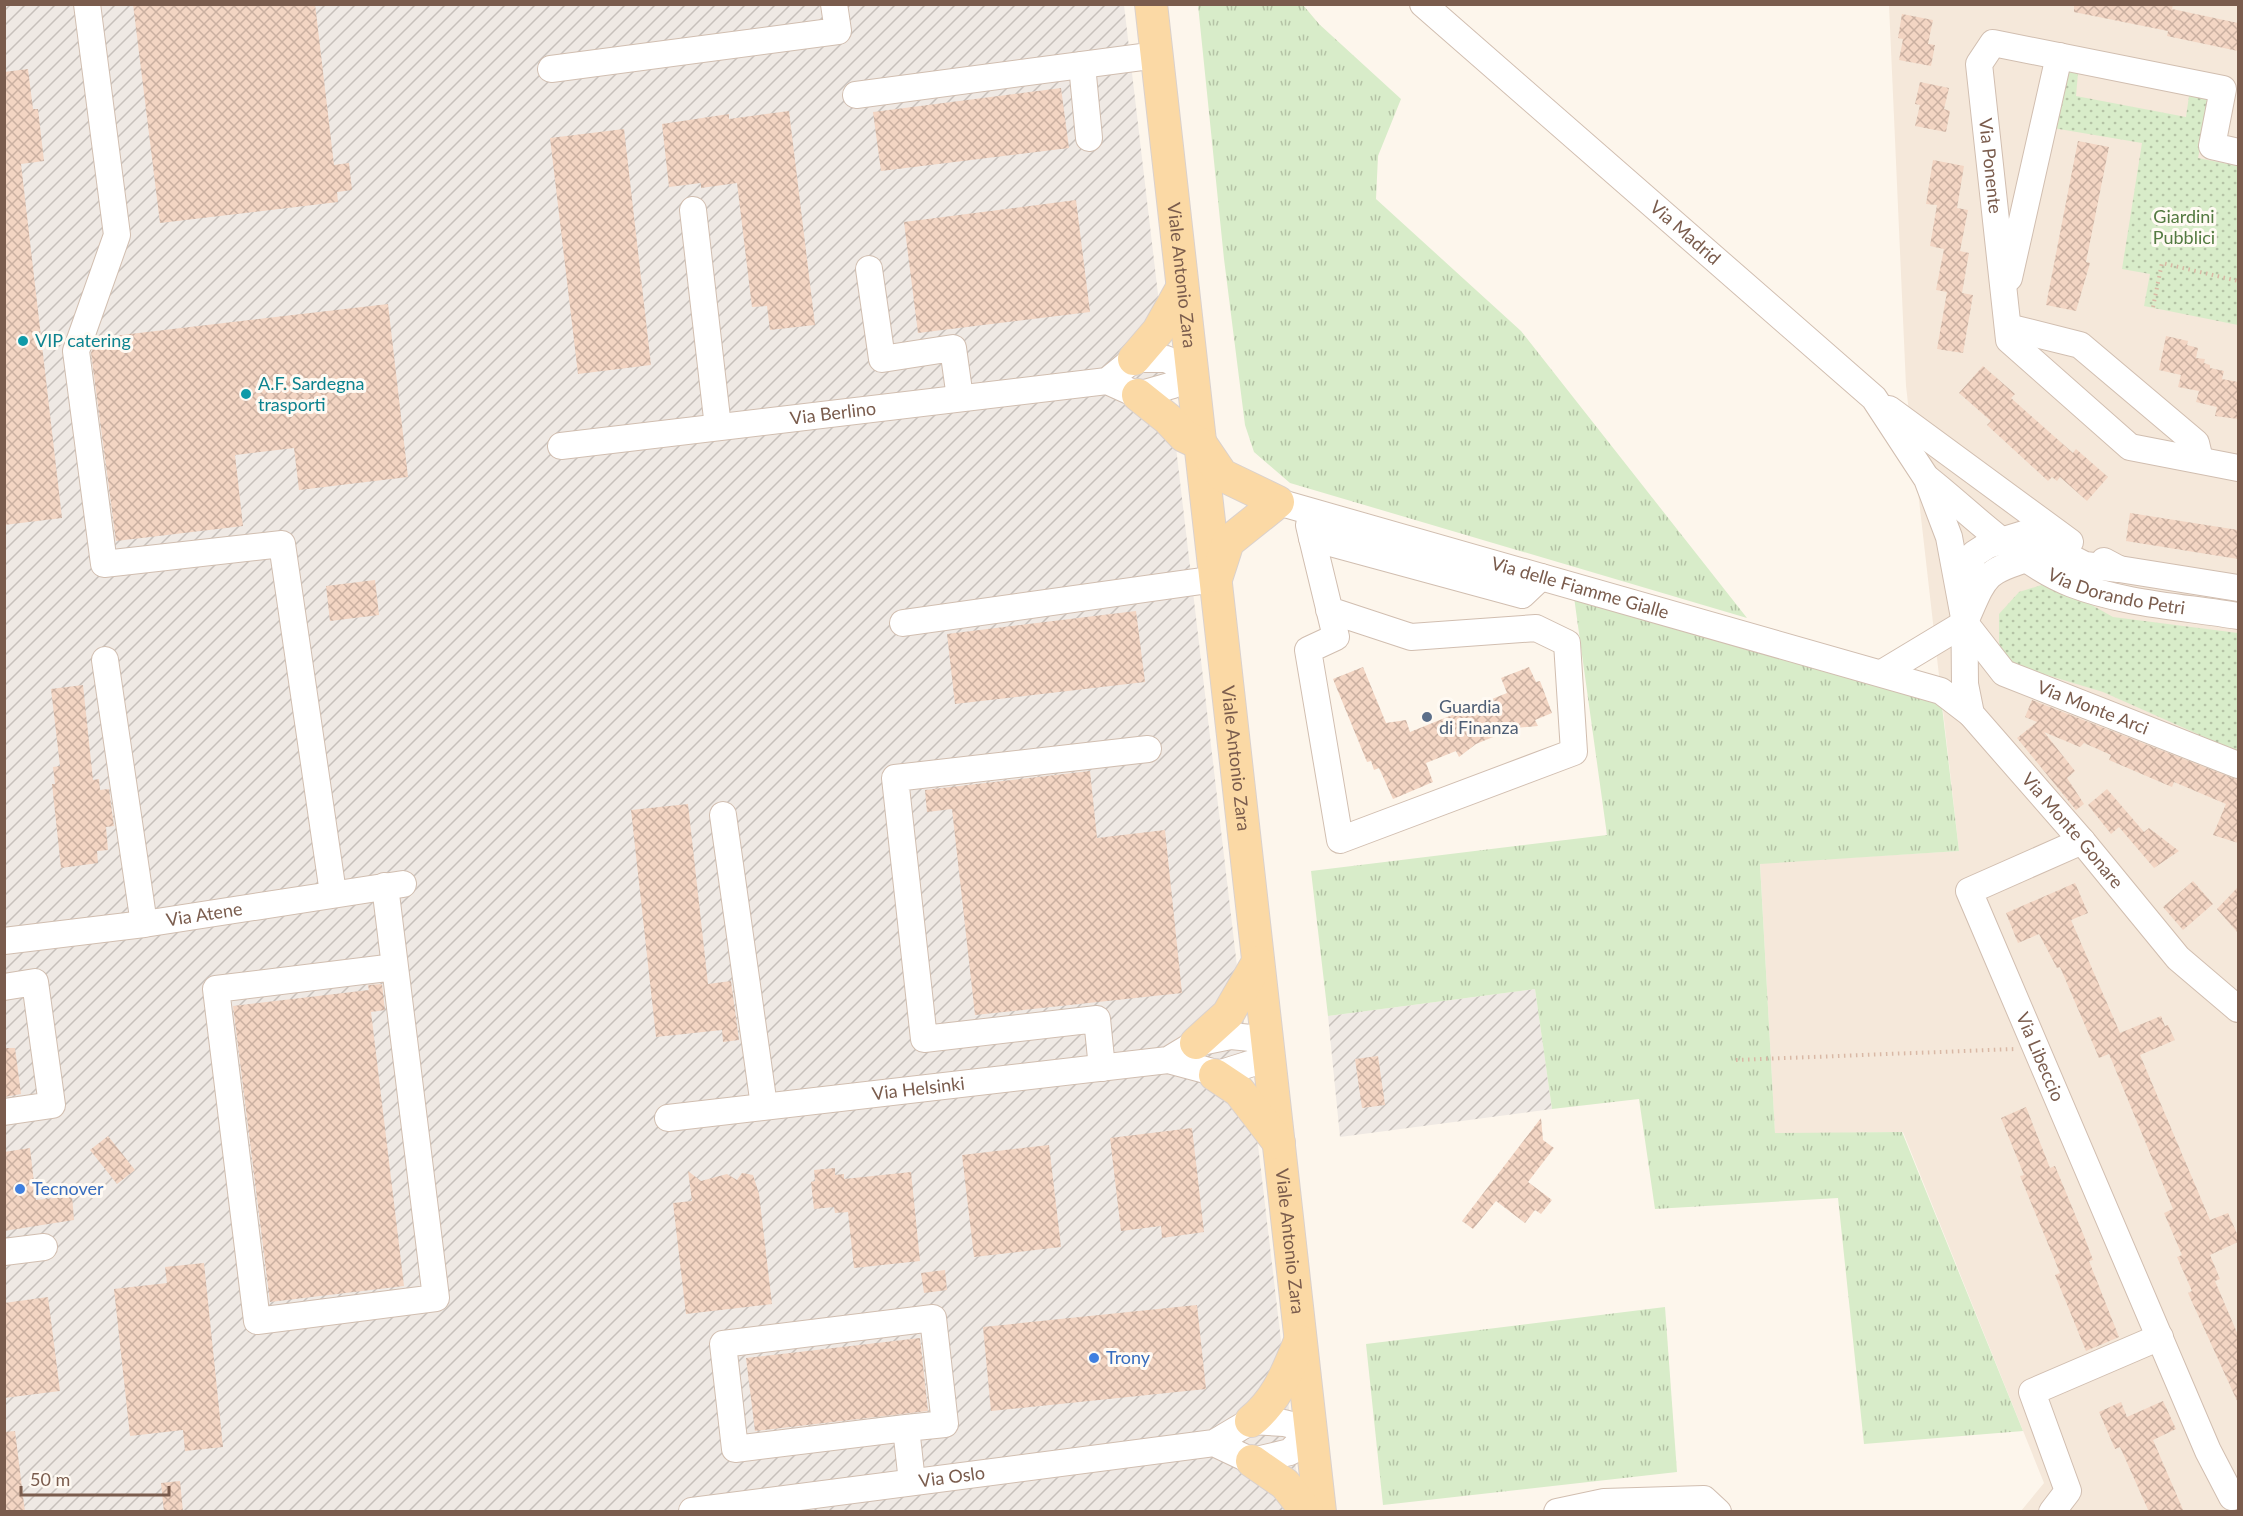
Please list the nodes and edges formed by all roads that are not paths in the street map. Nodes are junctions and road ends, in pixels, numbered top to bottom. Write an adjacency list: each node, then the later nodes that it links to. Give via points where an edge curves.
1 (87, 4): 51 (street, via 117,235 76,351 104,564 282,544)
2 (834, 4): 8 (street, via 838,31)
3 (1151, 4): 5 (main road, Viale Antonio Zara)
4 (1422, 4): 22 (street, Via Madrid)
5 (1157, 55): 7 (street); 14 (main road, Viale Antonio Zara)
6 (2059, 56): 11 (street, Via Ponente, via 2223,89 2212,146); 15 (street); 15 (street, Via Ponente, via 1993,43 1979,64)
7 (1082, 65): 9 (street); 10 (street)
8 (551, 69)
9 (856, 95)
10 (1089, 138)
11 (2238, 152)
12 (693, 210): 23 (street)
13 (869, 269): 21 (street, via 882,359 953,348)
14 (1182, 288): 17 (main road, via 1158,331); 18 (main road, Viale Antonio Zara)
15 (2005, 299): 16 (street, Via Ponente)
16 (2008, 327): 27 (street, via 2080,345 2196,442); 27 (street, Via Ponente, via 2008,340 2130,447)
17 (1134, 359): 18 (street, via 1166,359); 19 (street)
18 (1191, 371): 20 (street, via 1173,385); 25 (main road, Viale Antonio Zara)
19 (1107, 381): 20 (street); 21 (street, Via Berlino)
20 (1138, 395): 25 (main road, via 1184,436)
21 (960, 398): 23 (street, Via Berlino)
22 (1874, 398): 24 (street, Via Dorando Petri); 29 (street, Via Madrid)
23 (718, 427): 26 (street, Via Berlino)
24 (1931, 441): 32 (street, Via Dorando Petri, via 2004,513); 34 (street, Via Dorando Petri, via 2068,541)
25 (1200, 444): 30 (main road, via 1222,475); 36 (main road, Viale Antonio Zara)
26 (561, 446)
27 (2200, 460): 28 (street, Via Ponente)
28 (2238, 468)
29 (1927, 478): 32 (street, Via Dorando Petri); 42 (street, via 1949,537)
30 (1292, 506): 31 (street); 35 (street, Via delle Fiamme Gialle); 36 (main road, via 1228,542)
31 (1312, 538): 38 (street); 39 (street)
32 (2004, 540): 33 (street, Via Dorando Petri); 34 (street, Via Dorando Petri, via 2024,534 2085,565); 42 (street, via 1974,554 1964,579)
33 (2027, 559): 40 (street, Via Dorando Petri, via 2071,583 2114,596); 42 (street, via 1997,567 1983,581)
34 (2119, 569): 37 (street, Via Dorando Petri)
35 (1541, 577): 38 (street); 45 (street, Via delle Fiamme Gialle)
36 (1216, 579): 41 (street); 54 (main road, Viale Antonio Zara)
37 (2238, 588)
38 (1522, 595): 43 (street)
39 (1329, 610): 43 (street, via 1411,638); 43 (street, via 1336,637 1308,650 1340,840 1574,752 1567,643)
40 (2238, 616)
41 (903, 623)
42 (1965, 623): 45 (street); 46 (street, Via Monte Gonare, via 1965,684); 48 (street, Via Monte Arci, via 2004,673)
43 (1536, 628)
44 (105, 660): 52 (street)
45 (1881, 673): 46 (street, Via delle Fiamme Gialle, via 1941,691)
46 (1971, 714): 50 (street, Via Monte Gonare)
47 (1148, 749): 61 (street, via 895,778 924,1039 1097,1019)
48 (2238, 765)
49 (723, 815): 63 (street)
50 (2082, 841): 57 (street, Via Monte Gonare, via 2178,958); 69 (street, Via Libeccio, via 1969,891)
51 (333, 892): 52 (street, Via Atene); 55 (street, Via Atene, via 394,885)
52 (144, 924): 53 (street, Via Atene)
53 (4, 941)
54 (1258, 962): 58 (main road, via 1228,1014); 59 (main road, Viale Antonio Zara)
55 (395, 967): 55 (street, via 436,1298 256,1321 216,989)
56 (4, 987): 64 (street, via 35,982 52,1105)
57 (2238, 1009)
58 (1196, 1043): 59 (street, Via Helsinki, via 1231,1036 1251,1038); 60 (street, Via Helsinki)
59 (1268, 1049): 62 (street, via 1256,1062); 66 (main road, Viale Antonio Zara)
60 (1168, 1060): 61 (street, Via Helsinki); 62 (street, Via Helsinki)
61 (1102, 1068): 63 (street, Via Helsinki)
62 (1215, 1075): 66 (main road, via 1239,1091)
63 (764, 1106): 65 (street, Via Helsinki)
64 (4, 1112)
65 (668, 1118)
66 (1279, 1143): 70 (main road, Viale Antonio Zara)
67 (44, 1247): 68 (street)
68 (4, 1252)
69 (2160, 1337): 77 (street, Via Libeccio, via 2208,1451); 83 (street, via 2032,1392 2068,1491)
70 (1301, 1341): 71 (main road, via 1281,1388 1268,1407); 73 (main road, Viale Antonio Zara)
71 (1251, 1421): 73 (street); 74 (street, Via Oslo)
72 (906, 1428): 72 (street, via 945,1424 933,1318 723,1344 735,1449); 76 (street)
73 (1311, 1430): 75 (street, via 1290,1452); 80 (main road, Viale Antonio Zara)
74 (1214, 1443): 75 (street); 76 (street, Via Oslo)
75 (1252, 1461): 79 (main road, via 1285,1484)
76 (912, 1482): 78 (street, Via Oslo)
77 (2232, 1497)
78 (692, 1511)
79 (1307, 1512)
80 (1320, 1512)
81 (1557, 1512): 82 (street, via 1604,1502 1704,1499)
82 (1718, 1512)
83 (2052, 1512)

